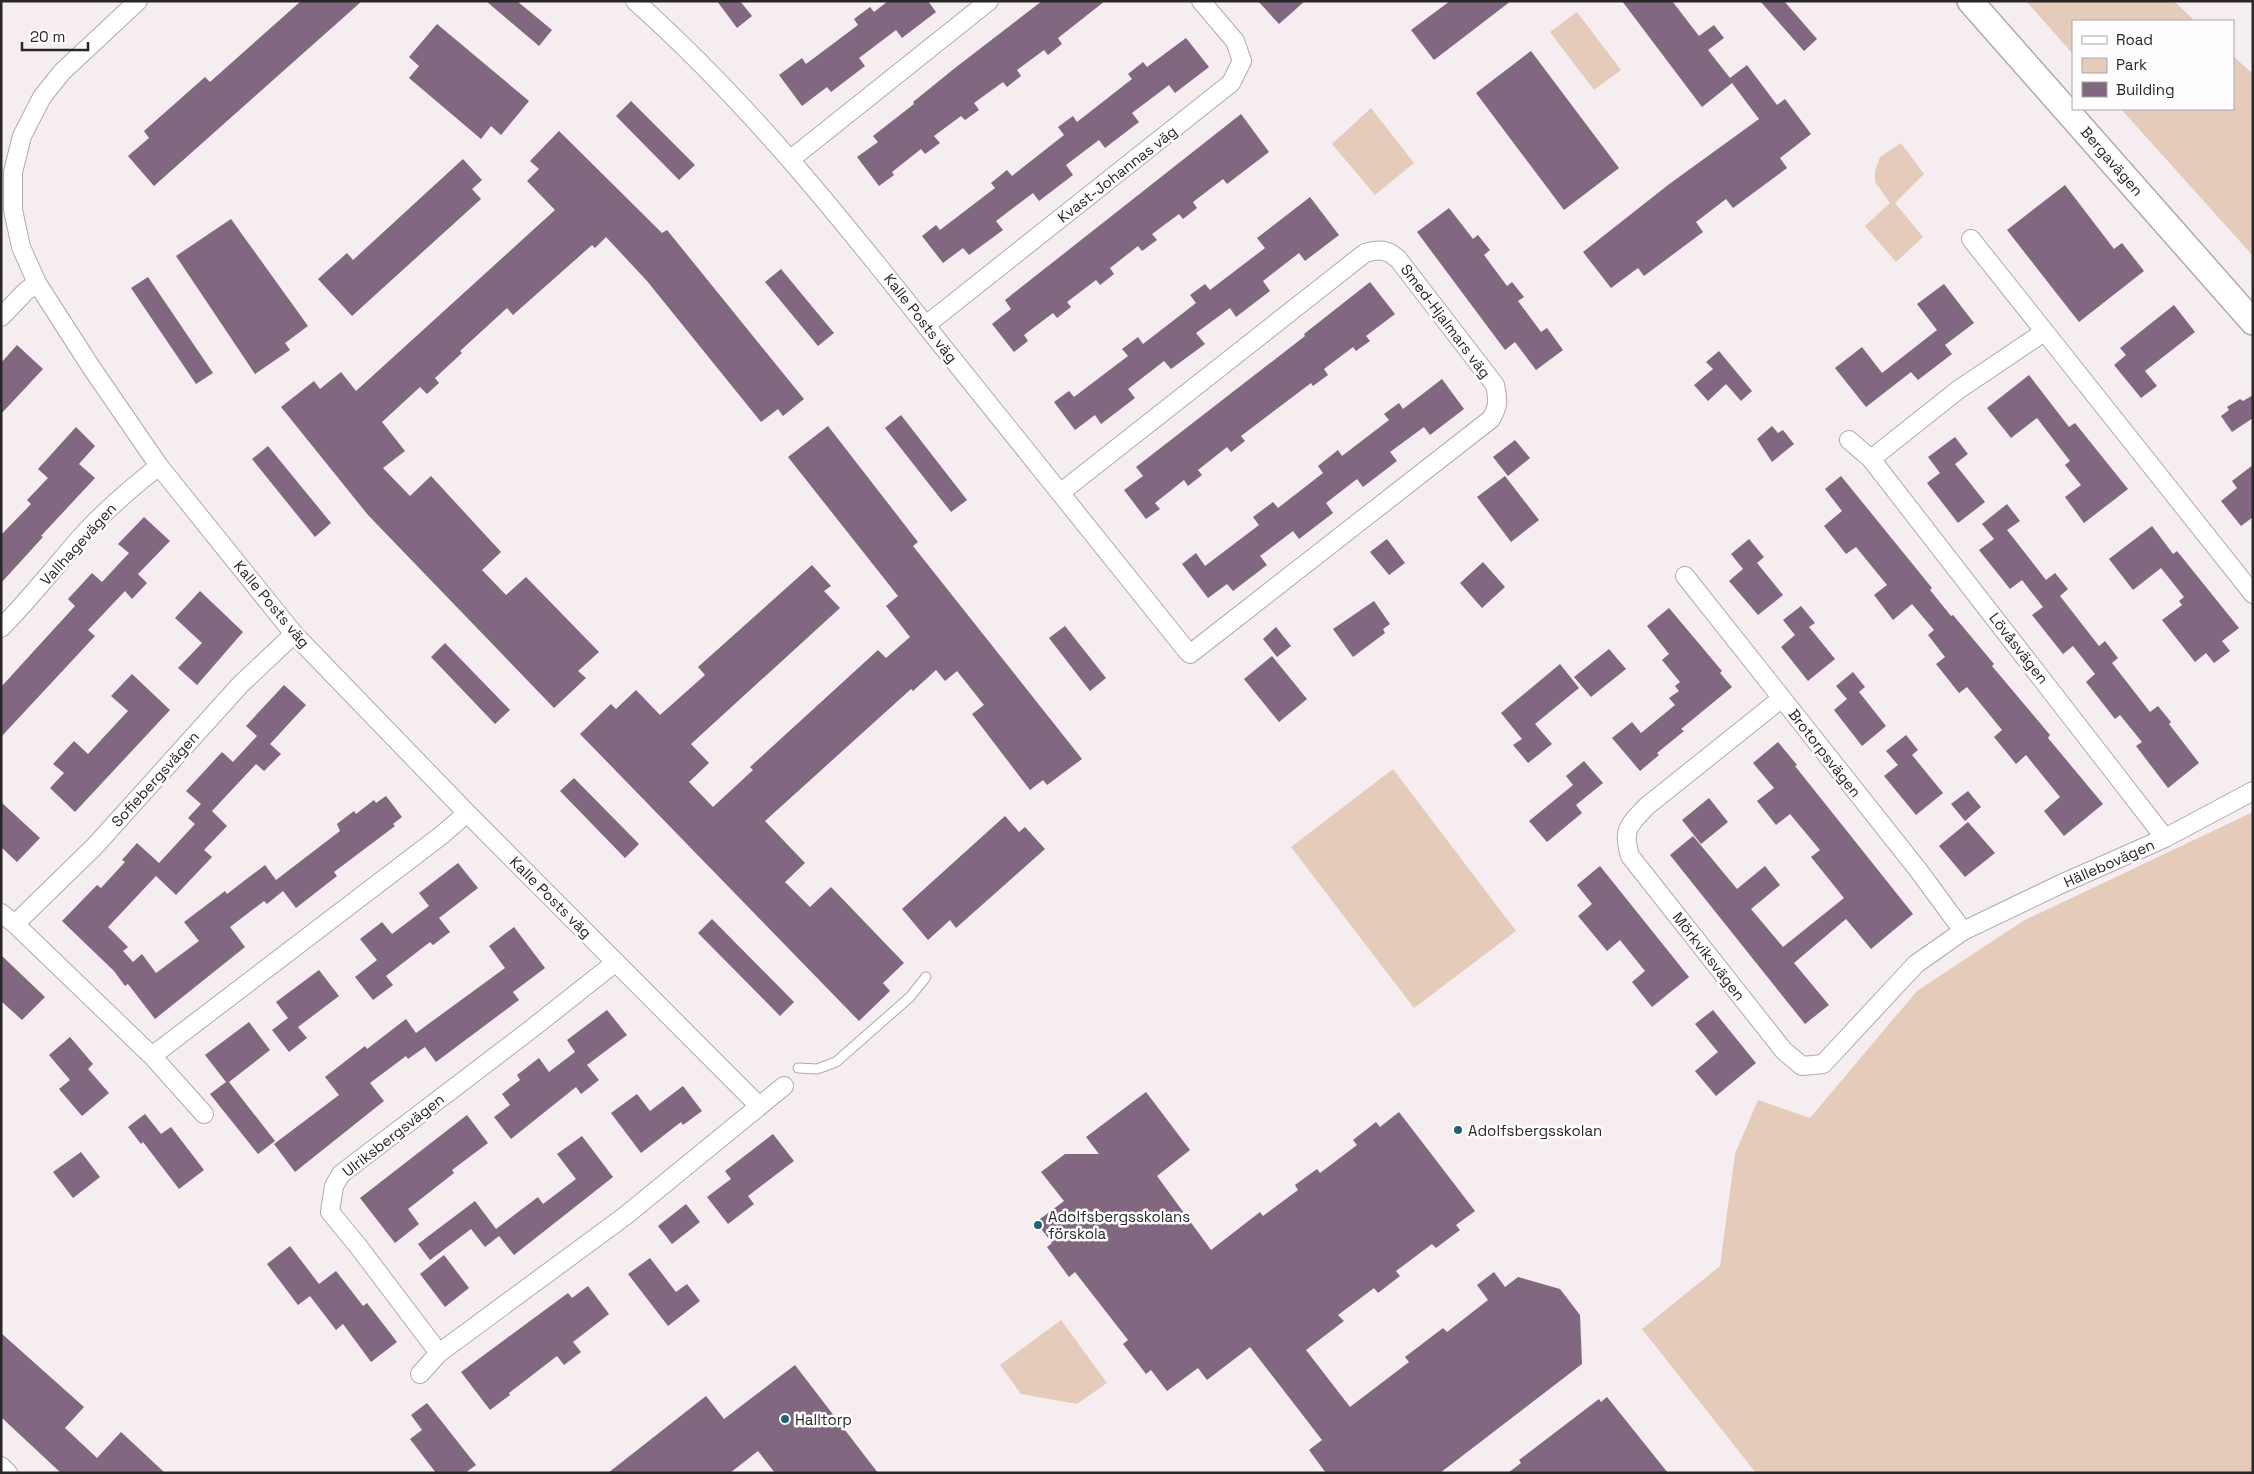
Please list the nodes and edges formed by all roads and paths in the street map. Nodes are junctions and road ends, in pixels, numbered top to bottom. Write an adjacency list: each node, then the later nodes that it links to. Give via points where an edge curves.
1 (138, 1): 8 (street, Kalle Posts väg, via 62,72 42,97 22,136 13,172 13,210 21,247)
2 (989, 1): 6 (street)
3 (1201, 1): 11 (street, Kvast-Johannas väg, via 1235,41 1242,62 1232,83)
4 (1970, 1): 10 (street, Bergavägen)
5 (643, 4): 6 (street, Kalle Posts väg)
6 (791, 159): 11 (street, Kalle Posts väg)
7 (1971, 240): 12 (street)
8 (37, 283): 9 (street); 15 (street, Kalle Posts väg)
9 (1, 317)
10 (2253, 322)
11 (926, 325): 16 (street, Kalle Posts väg)
12 (2044, 332): 14 (street, via 1958,390); 18 (street)
13 (1849, 440): 14 (street, Lövåsvägen)
14 (1871, 459): 25 (street, Lövåsvägen)
15 (159, 466): 19 (street, Vallhagevägen, via 112,506); 20 (street, Kalle Posts väg)
16 (1060, 493): 21 (street, Kalle Posts väg); 21 (street, Smed-Hjalmars väg, via 1365,253 1389,251 1398,259 1495,385 1497,410 1491,418 1221,630 1190,654)
17 (1686, 576): 22 (street, Brotorpsvägen)
18 (2253, 594)
19 (1, 628)
20 (294, 634): 24 (street, Kalle Posts väg); 26 (street, Sofiebergsvägen, via 240,685 95,846)
21 (1187, 651)
22 (1782, 698): 27 (street, Brotorpsvägen, via 1920,871); 27 (street, Mörkviksvägen, via 1647,806 1629,825 1626,840 1630,856 1784,1051 1802,1066 1823,1064 1916,964)
23 (2253, 791): 25 (street, Hällebovägen)
24 (467, 813): 28 (street, Kalle Posts väg); 30 (street)
25 (2165, 838): 27 (street, Hällebovägen)
26 (8, 918): 30 (street, Sofiebergsvägen)
27 (1963, 931)
28 (616, 962): 33 (street, Kalle Posts väg); 35 (street, Ulriksbergsvägen, via 341,1174 334,1186 330,1212)
29 (926, 977): 31 (lane, via 910,997 836,1062 817,1069)
30 (152, 1056): 34 (street, Sofiebergsvägen)
31 (798, 1068)
32 (784, 1086): 33 (street)
33 (759, 1106): 35 (street, via 625,1216)
34 (204, 1114)
35 (439, 1353): 36 (street)
36 (420, 1374)
37 (1, 1466): 38 (street)
38 (8, 1473)

